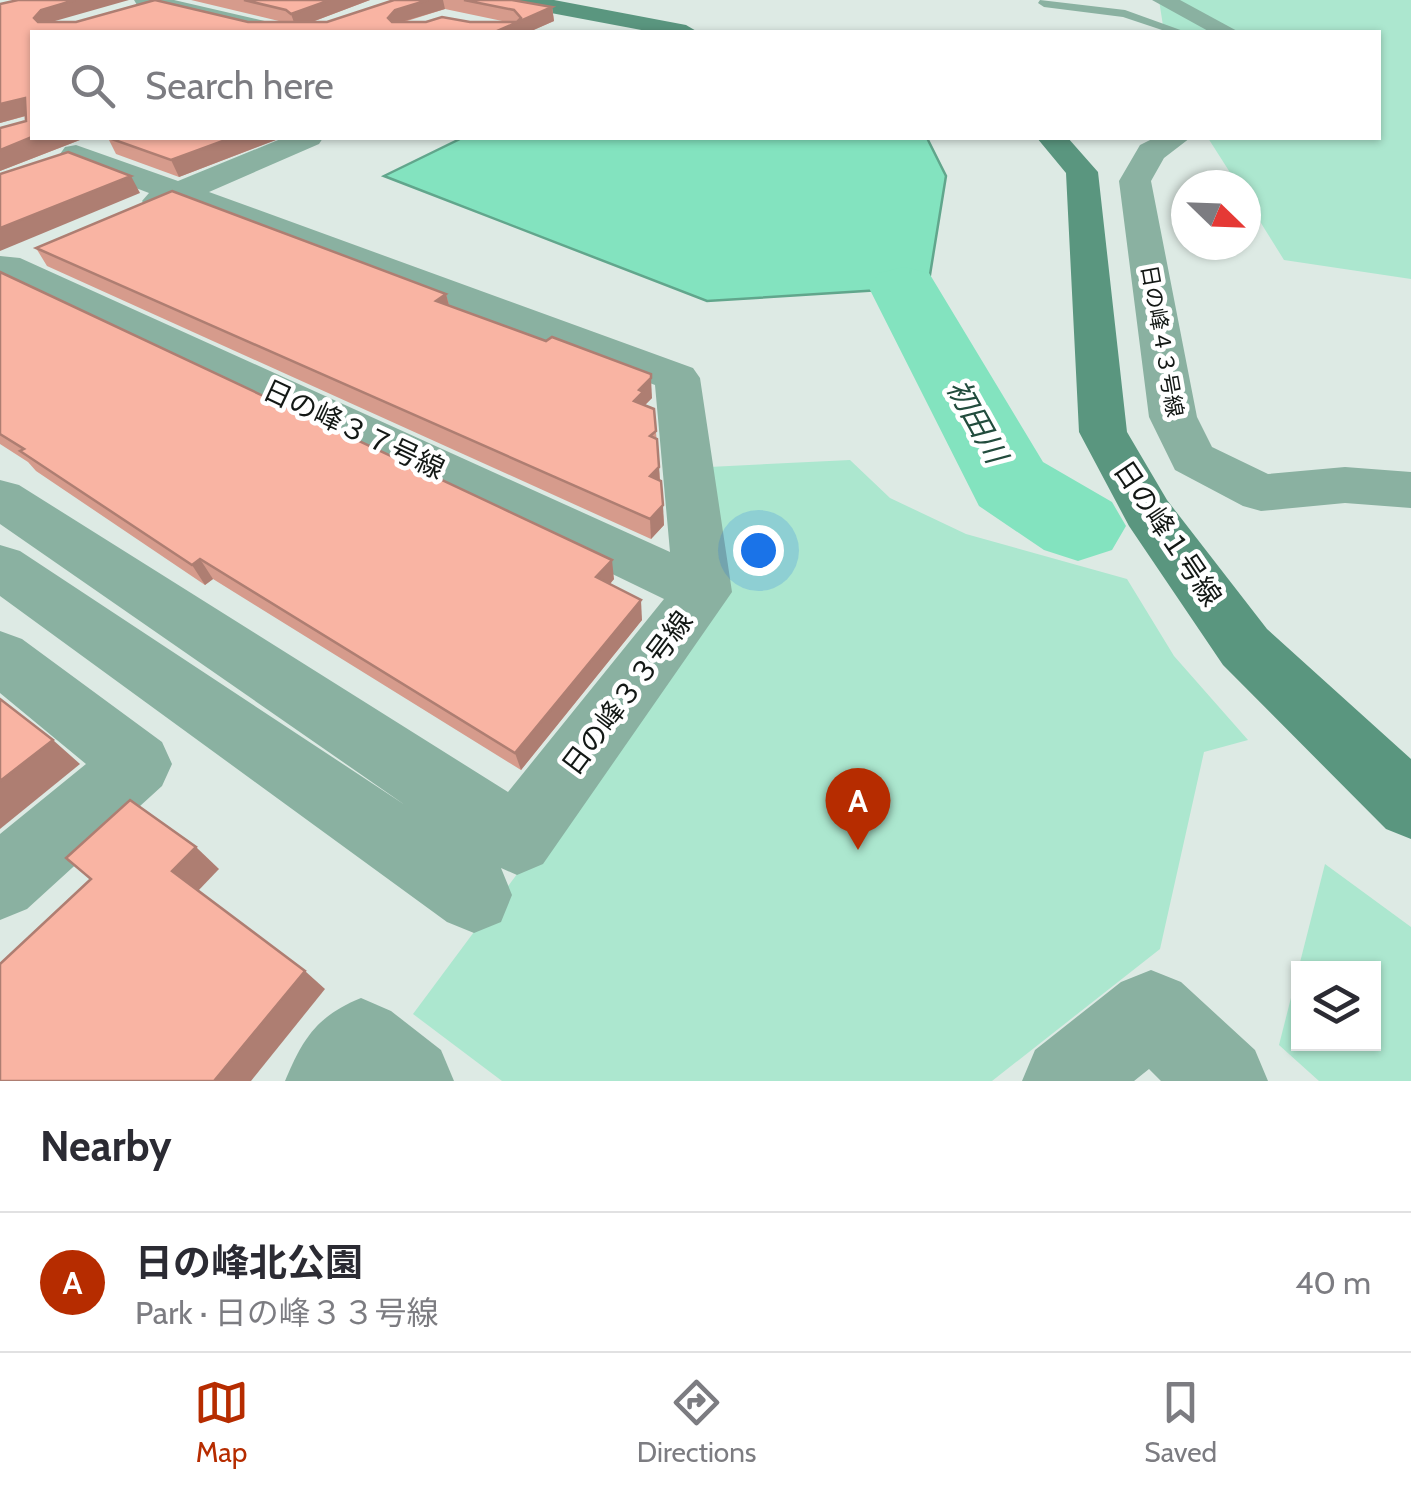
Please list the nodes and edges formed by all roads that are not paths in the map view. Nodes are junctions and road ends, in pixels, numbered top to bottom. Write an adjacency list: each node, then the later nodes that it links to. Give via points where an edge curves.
1 (519, 0): 9 (street)
2 (1046, 0): 10 (lane)
3 (1163, 0): 11 (street)
4 (144, 6): 6 (street)
5 (290, 6): 6 (street)
6 (237, 22): 7 (street); 8 (street)
7 (211, 30)
8 (273, 30)
9 (676, 30)
10 (1173, 30)
11 (1223, 30)
12 (303, 140): 16 (street)
13 (1054, 140): 24 (street, 日の峰１号線, via 1082,172 1103,432 1148,513 1245,646)
14 (1172, 140): 19 (street, 日の峰４３号線, via 1151,152 1134,181 1173,417 1193,458 1261,493 1345,486)
15 (81, 153): 16 (street, 日の峰３３号線)
16 (177, 193): 17 (street); 22 (street, 日の峰３３号線, via 677,378)
17 (126, 215)
18 (16, 262): 22 (street, 日の峰３７号線)
19 (1411, 490)
20 (0, 498): 22 (street, 日の峰３３号線, via 516,840)
21 (0, 566): 26 (street)
22 (703, 592)
23 (0, 657): 25 (street, via 138,764)
24 (1411, 805)
25 (0, 882)
26 (474, 895)
27 (1066, 1081): 28 (street, via 1150,1012)
28 (1224, 1081)

